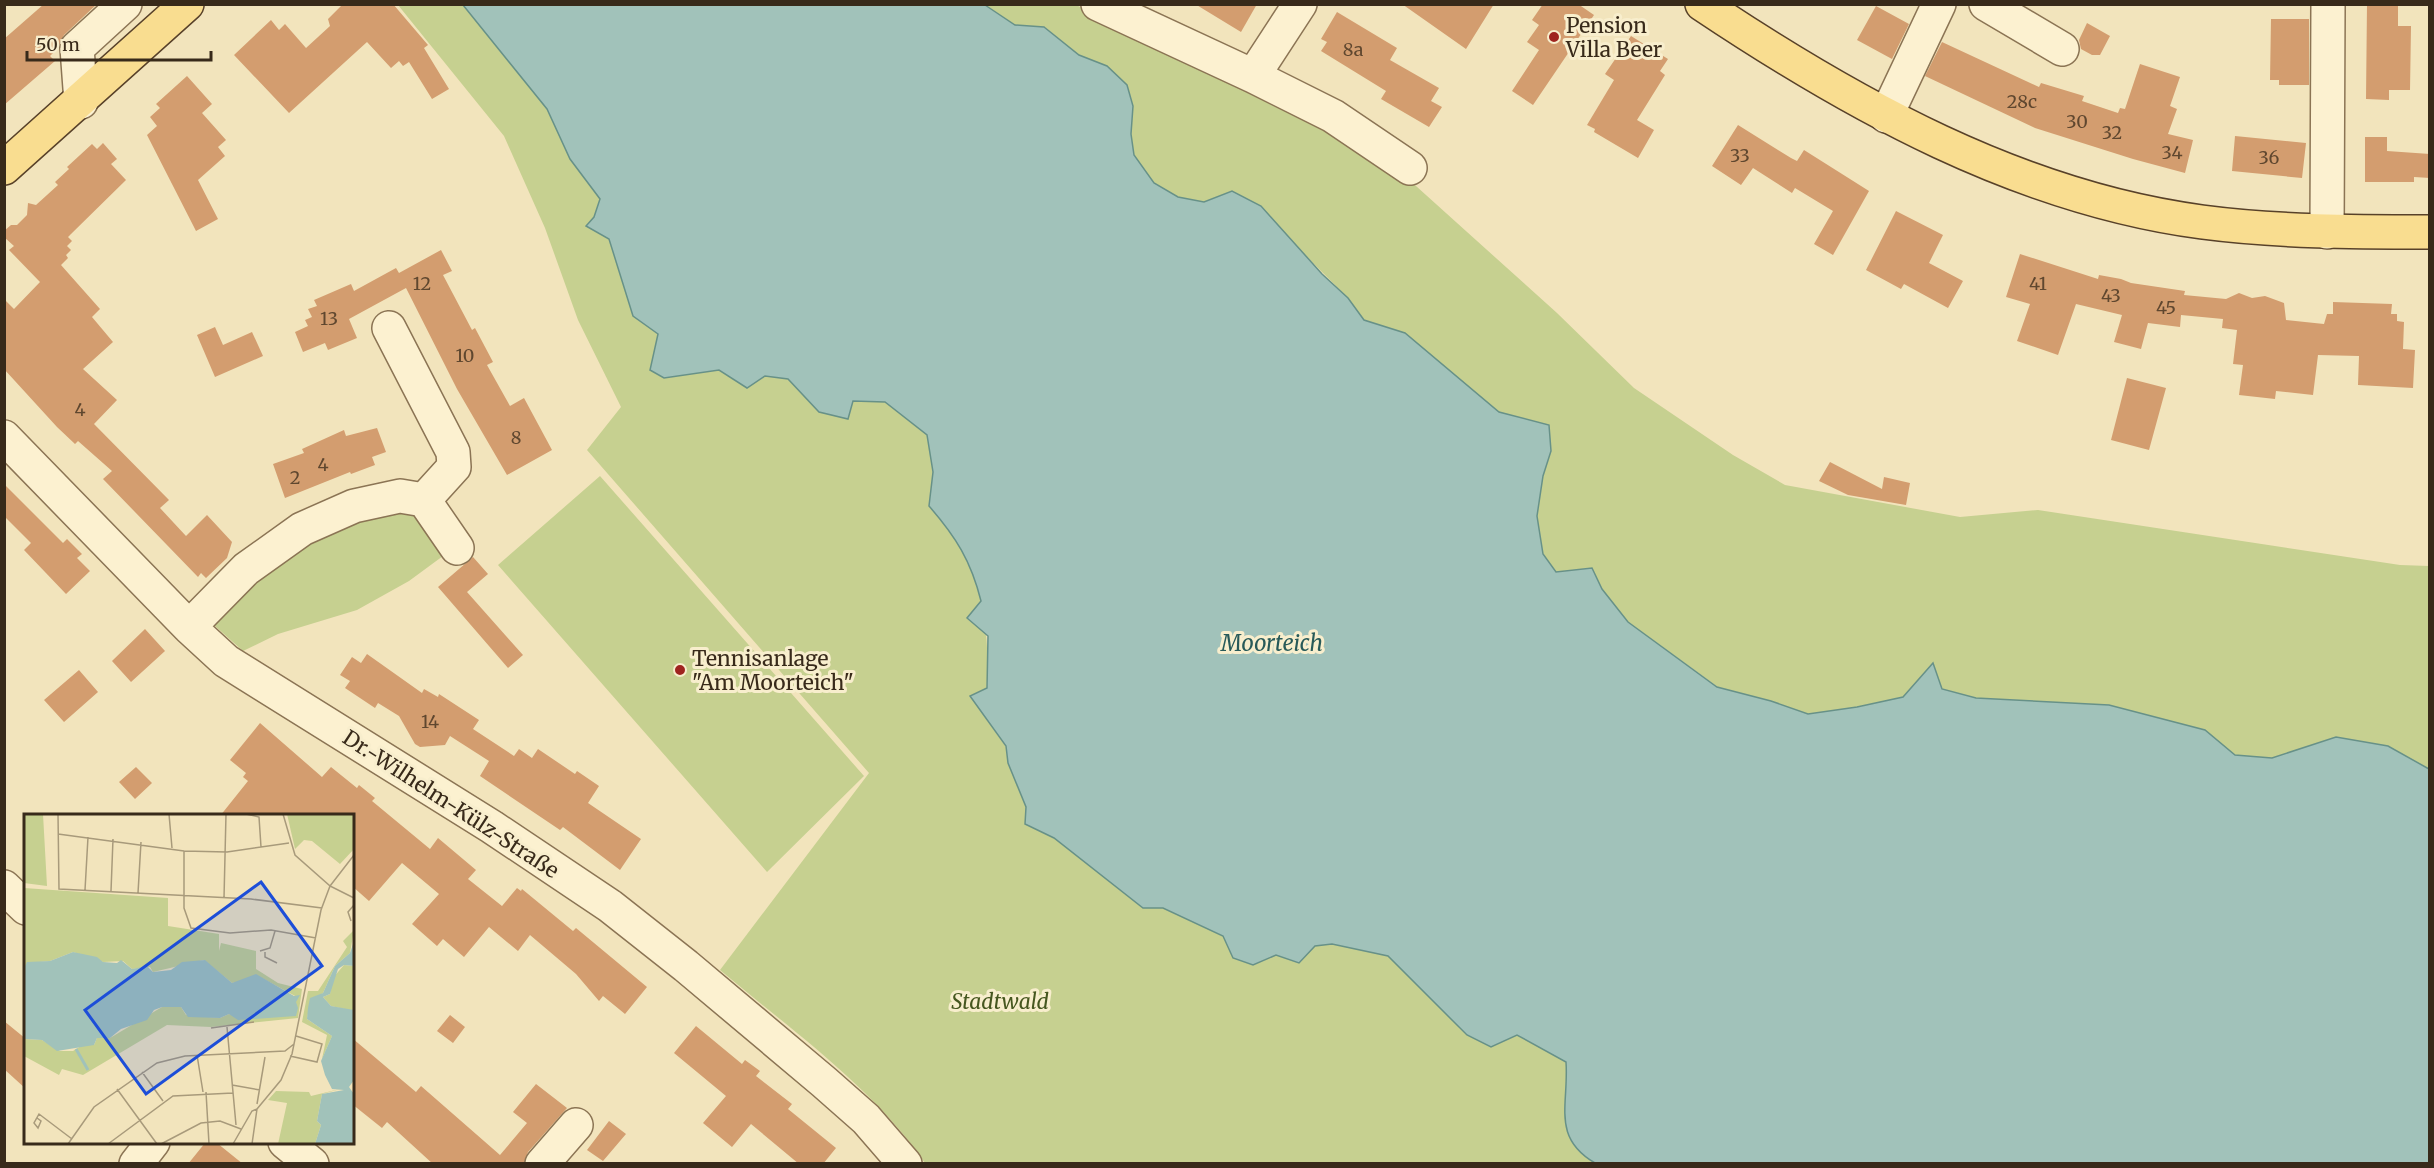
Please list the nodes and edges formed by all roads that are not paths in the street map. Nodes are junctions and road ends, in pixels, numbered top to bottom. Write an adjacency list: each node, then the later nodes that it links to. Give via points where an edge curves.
1 (125, 4): 11 (street, via 77,48)
2 (1098, 4): 10 (street)
3 (1300, 4): 10 (street)
4 (1939, 4): 12 (street)
5 (1986, 4): 9 (street)
6 (2328, 4): 15 (street)
7 (179, 6): 11 (main road)
8 (1715, 8): 12 (main road)
9 (2062, 49)
10 (1253, 76): 14 (street, via 1333,116)
11 (81, 102): 13 (main road)
12 (1886, 116): 15 (main road, via 1964,153 2130,208 2202,222)
13 (4, 168)
14 (1410, 168)
15 (2326, 232): 16 (main road)
16 (2430, 232)
17 (389, 328): 19 (street, via 453,452 454,467)
18 (4, 437): 21 (street, Dr.-Wilhelm-Külz-Straße)
19 (424, 500): 20 (street); 21 (street, via 400,496 354,506 302,529 246,569)
20 (457, 548)
21 (189, 627): 30 (street, Dr.-Wilhelm-Külz-Straße, via 226,661 492,827 609,906 824,1082 866,1119)
22 (4, 888): 23 (street)
23 (24, 906)
24 (576, 1125): 29 (street)
25 (152, 1144): 27 (street)
26 (286, 1144): 28 (street)
27 (136, 1164)
28 (312, 1164)
29 (542, 1164)
30 (905, 1164)

